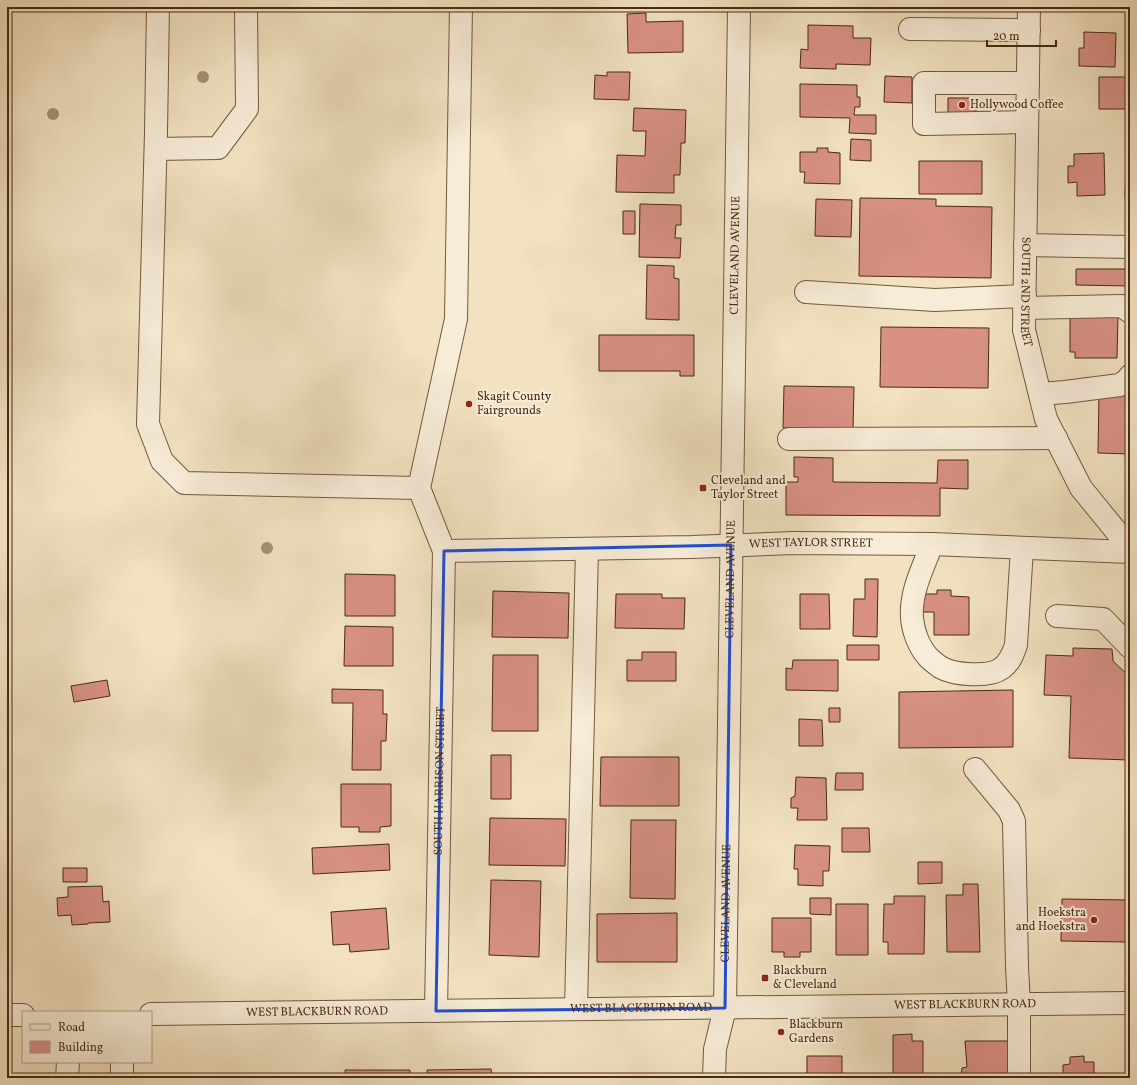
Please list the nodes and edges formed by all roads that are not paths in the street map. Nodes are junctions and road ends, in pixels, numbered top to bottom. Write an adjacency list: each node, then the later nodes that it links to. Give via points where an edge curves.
1 (158, 7): 10 (street)
2 (246, 7): 10 (street, via 248,109 218,148)
3 (461, 7): 20 (street, via 456,319)
4 (739, 7): 22 (street, CLEVELAND AVENUE)
5 (1029, 7): 7 (street, SOUTH 2ND STREET)
6 (910, 29): 7 (street)
7 (1029, 30): 8 (street, SOUTH 2ND STREET)
8 (1028, 83): 9 (street, SOUTH 2ND STREET); 9 (street, via 924,83 924,124)
9 (1027, 122): 11 (street, SOUTH 2ND STREET)
10 (156, 140): 20 (street, via 148,424 162,461 184,483)
11 (1025, 244): 12 (street); 14 (street, SOUTH 2ND STREET)
12 (1130, 247)
13 (806, 292): 14 (street, via 935,300)
14 (1025, 302): 15 (street, via 1122,306); 17 (street, SOUTH 2ND STREET, via 1024,330)
15 (1130, 312)
16 (1130, 376): 17 (street, via 1120,385)
17 (1040, 394): 18 (street, SOUTH 2ND STREET, via 1046,418)
18 (1056, 438): 19 (street); 24 (street, SOUTH 2ND STREET, via 1081,488)
19 (789, 439)
20 (419, 488): 26 (street)
21 (932, 544): 22 (street, WEST TAYLOR STREET); 23 (street, WEST TAYLOR STREET); 23 (street, via 912,602 915,632 928,657 940,667 975,674 990,674 1002,669 1014,654)
22 (731, 545): 25 (street, WEST TAYLOR STREET); 34 (street, CLEVELAND AVENUE)
23 (1022, 548): 27 (street, WEST TAYLOR STREET)
24 (1130, 548)
25 (587, 549): 26 (street, WEST TAYLOR STREET); 33 (street)
26 (444, 551): 35 (street, SOUTH HARRISON STREET)
27 (1130, 552)
28 (1057, 616): 29 (street, via 1103,619)
29 (1130, 648)
30 (975, 769): 32 (street, via 1009,810 1014,821)
31 (1130, 1003): 32 (street, WEST BLACKBURN ROAD)
32 (1019, 1004): 34 (street, WEST BLACKBURN ROAD); 44 (street)
33 (576, 1008): 34 (street, WEST BLACKBURN ROAD); 35 (street, WEST BLACKBURN ROAD)
34 (725, 1008): 43 (street, CLEVELAND AVENUE, via 715,1049)
35 (436, 1011): 36 (street, WEST BLACKBURN ROAD)
36 (152, 1014)
37 (7, 1015): 38 (street)
38 (22, 1015)
39 (68, 1063): 41 (street)
40 (122, 1063): 42 (street)
41 (68, 1078)
42 (122, 1078)
43 (714, 1078)
44 (1019, 1078)

